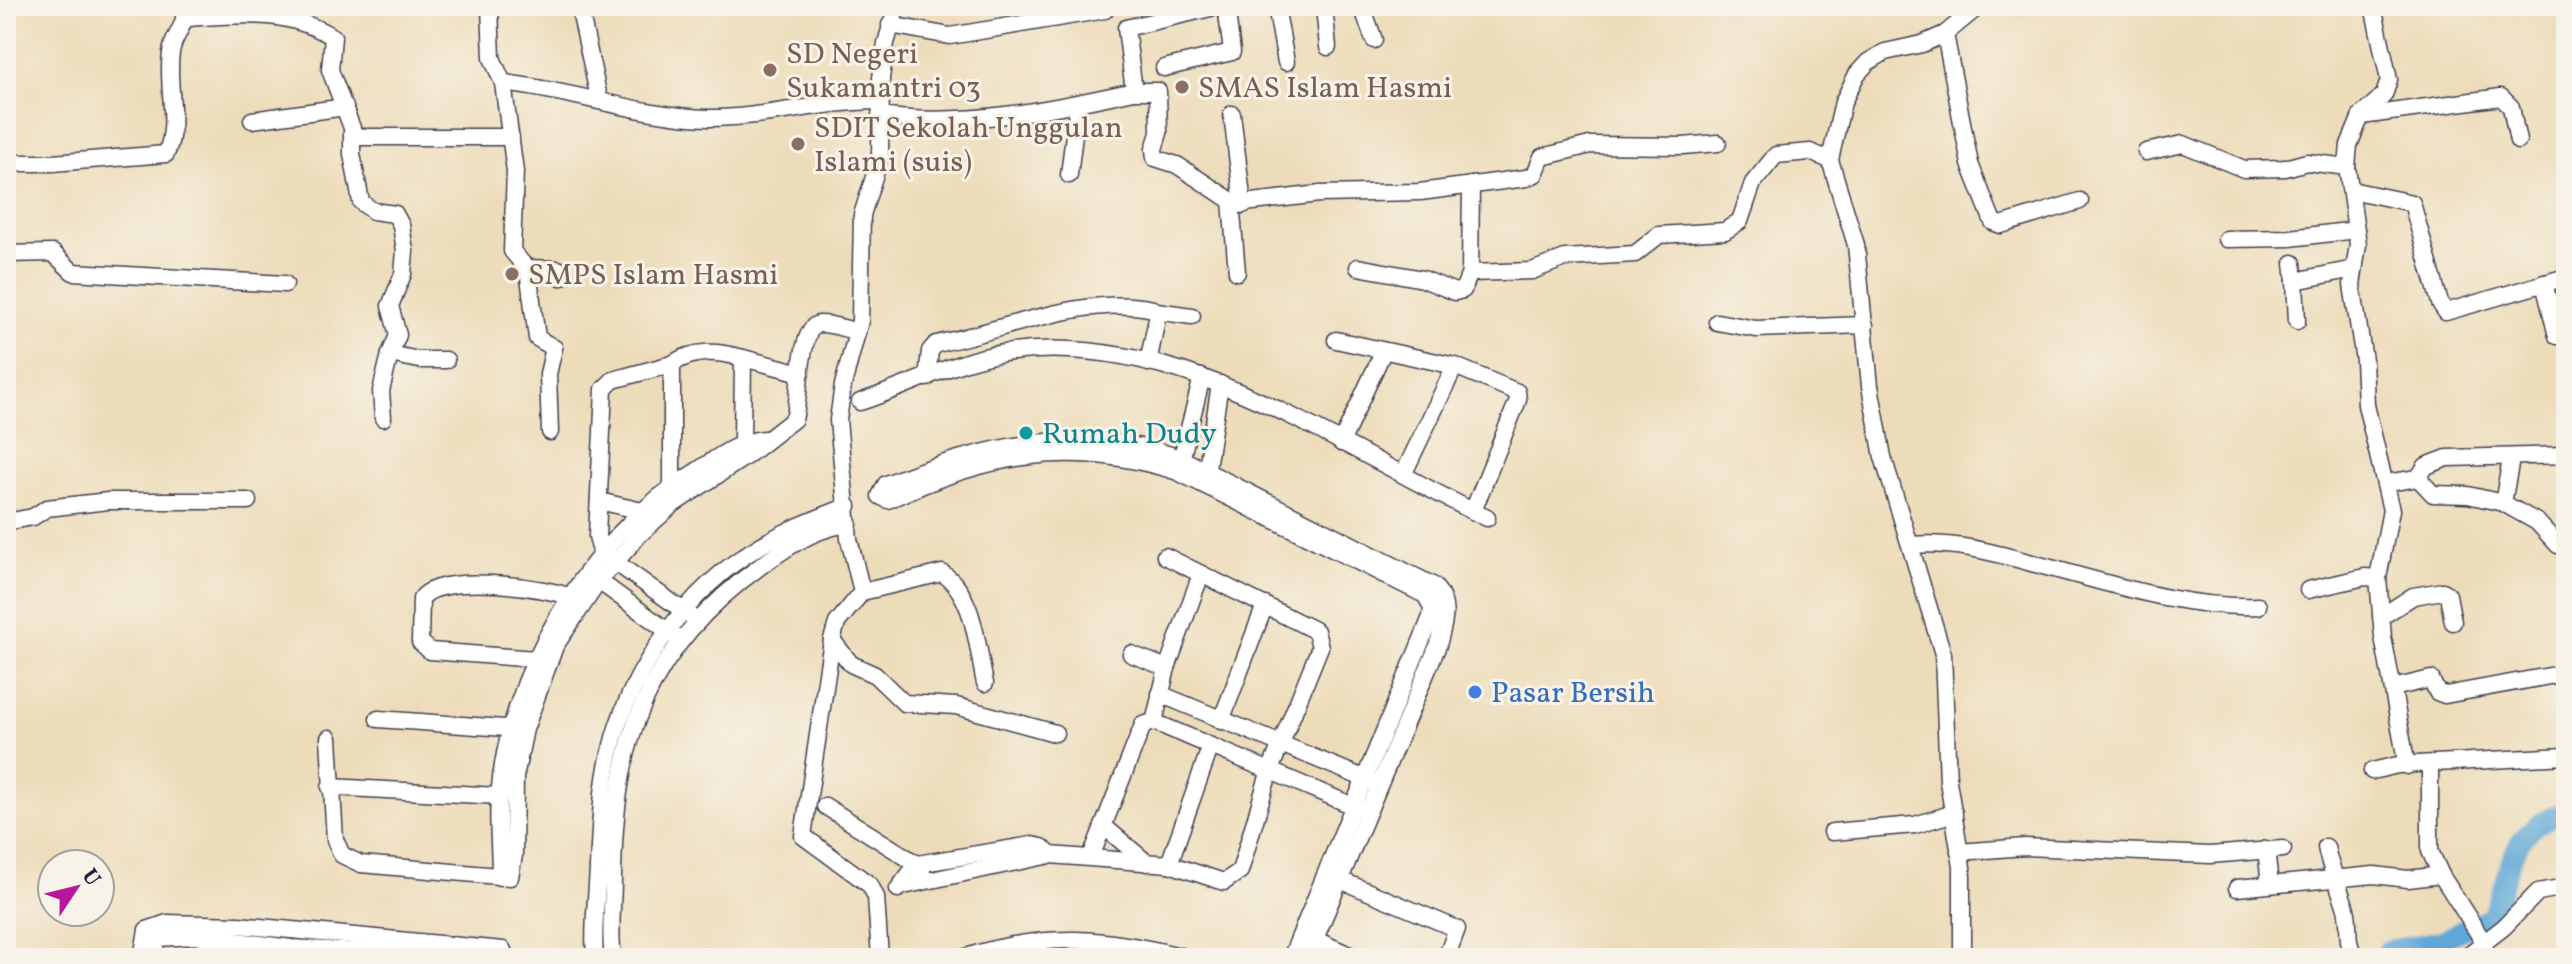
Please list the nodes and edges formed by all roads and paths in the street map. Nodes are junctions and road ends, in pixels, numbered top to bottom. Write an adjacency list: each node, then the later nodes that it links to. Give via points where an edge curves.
1 (490, 6): 19 (street, via 493,61)
2 (579, 6): 21 (street)
3 (897, 6): 13 (street)
4 (1219, 6): 20 (street, via 1126,28)
5 (1226, 6): 18 (street, via 1232,52)
6 (1276, 6): 17 (street)
7 (1324, 6): 16 (street)
8 (1362, 6): 15 (street)
9 (1979, 6): 14 (street)
10 (2373, 6): 26 (street, via 2389,80 2384,95)
11 (1105, 10): 13 (street, via 950,36)
12 (185, 12): 23 (street, via 265,13 330,35 330,70); 34 (street, via 171,54 172,122 166,154)
13 (890, 25): 24 (street)
14 (1945, 34): 33 (street, via 1885,52 1857,74 1843,102); 39 (street, via 1970,164 1993,222 2001,225)
15 (1374, 40)
16 (1328, 47)
17 (1286, 62)
18 (1164, 68)
19 (503, 83): 21 (street); 29 (street)
20 (1134, 91): 22 (street); 40 (street, via 1158,91 1155,158 1177,165)
21 (599, 98): 24 (street, via 709,118)
22 (1078, 103): 24 (street, via 956,119); 36 (street)
23 (345, 107): 27 (street); 28 (street)
24 (880, 108): 92 (street, via 880,158 862,215 860,321 838,420)
25 (1232, 114): 40 (street)
26 (2361, 116): 30 (street, via 2501,97 2511,107); 35 (street)
27 (252, 120)
28 (354, 137): 29 (street); 64 (street, via 361,202 373,211 393,213 404,238 405,267 390,306 398,335)
29 (511, 137): 46 (street, via 512,251)
30 (2518, 141)
31 (1718, 143): 37 (street, via 1590,145 1542,157 1531,176)
32 (2146, 152): 35 (street, via 2187,144 2244,169 2307,162)
33 (1830, 160): 49 (street, via 1810,152 1776,155 1753,183 1740,221 1725,231 1659,235 1635,254 1565,258 1532,271); 59 (street, via 1856,245)
34 (6, 163)
35 (2347, 167): 38 (street)
36 (1069, 175)
37 (1471, 185): 40 (street); 49 (street)
38 (2351, 190): 41 (street); 53 (street, via 2406,199 2415,206 2446,312)
39 (2080, 201)
40 (1237, 203): 48 (street)
41 (2356, 230): 42 (street); 47 (street)
42 (2226, 239)
43 (6, 254): 54 (street, via 53,253 73,272)
44 (2293, 263): 52 (street)
45 (1358, 267): 49 (street, via 1423,279 1455,292 1463,290)
46 (527, 268): 50 (street, via 558,269); 76 (street, via 537,338 554,346 548,374)
47 (2354, 269): 52 (street); 85 (street, via 2366,405)
48 (1237, 272)
49 (1470, 273)
50 (561, 277)
51 (2566, 277): 53 (street)
52 (2295, 281): 57 (street)
53 (2544, 283): 61 (street)
54 (285, 284)
55 (1156, 311): 56 (street); 67 (street); 72 (street, via 1130,306 1084,310 936,344)
56 (1192, 316)
57 (2297, 321)
58 (1717, 322): 59 (street, via 1756,329)
59 (1865, 325): 94 (street, via 1880,447)
60 (851, 330): 70 (street, via 812,327)
61 (2557, 336)
62 (1336, 340): 63 (street)
63 (1383, 352): 69 (street); 77 (street)
64 (390, 354): 66 (street); 75 (street, via 381,391)
65 (743, 358): 68 (street, via 704,352); 70 (street); 78 (street)
66 (446, 360)
67 (1148, 363): 71 (street); 72 (street, via 1030,351 991,355)
68 (672, 364): 86 (street); 88 (street, via 613,380 604,389)
69 (1455, 366): 82 (street); 82 (street, via 1519,395 1480,515)
70 (801, 373): 78 (street, via 794,419)
71 (1202, 377): 73 (street); 81 (street)
72 (927, 378): 74 (street)
73 (1220, 384): 77 (street); 83 (street)
74 (860, 402)
75 (383, 418)
76 (550, 432)
77 (1341, 443): 82 (street)
78 (745, 448): 86 (street); 90 (street)
79 (2566, 455): 80 (street, via 2538,453)
80 (2511, 459): 84 (street, via 2440,460 2426,466); 89 (street)
81 (1180, 465): 81 (street, via 1046,452 971,467 888,500 880,496 886,484 932,465 1041,441 1085,439 1159,451); 83 (street)
82 (1404, 473)
83 (1206, 477): 131 (street, via 1430,602 1431,617)
84 (2418, 478): 85 (street); 89 (street, via 2424,489 2438,496 2468,495)
85 (2387, 483): 100 (street, via 2389,535)
86 (672, 487): 90 (street); 91 (street)
87 (248, 501): 93 (street, via 108,501 47,508)
88 (599, 501): 91 (street); 97 (street, via 597,536)
89 (2503, 503): 95 (street, via 2537,522 2558,545)
90 (672, 505): 97 (street)
91 (642, 511): 97 (street)
92 (843, 517): 102 (street); 106 (street, via 809,520 758,547 721,575)
93 (6, 522)
94 (1911, 545): 105 (street, via 1991,550 2215,606); 136 (street, via 1943,654)
95 (2566, 545)
96 (1165, 556): 98 (street)
97 (608, 557): 99 (street); 106 (street)
98 (1201, 574): 104 (street); 113 (street)
99 (593, 577): 103 (street); 109 (street)
100 (2378, 578): 101 (street); 107 (street)
101 (2308, 590)
102 (862, 592): 110 (street, via 837,623); 115 (street, via 936,572 946,575 970,614)
103 (578, 600): 112 (street); 112 (street, via 549,589 460,585 429,590 421,599 420,642 430,651); 121 (street)
104 (1265, 605): 119 (street); 124 (street, via 1316,631 1320,640)
105 (2258, 606)
106 (690, 616): 109 (street)
107 (2381, 617): 108 (street, via 2413,596 2443,591); 116 (street)
108 (2453, 622)
109 (674, 636): 167 (street, via 634,688 610,751 599,829); 168 (street, via 626,748 618,785 613,816)
110 (832, 640): 122 (street, via 854,667 875,675 904,703 956,706); 169 (street, via 803,836 870,885 876,897)
111 (1131, 654): 113 (street)
112 (536, 659): 121 (street)
113 (1167, 668): 117 (street)
114 (2566, 673): 116 (street, via 2445,695 2437,692 2431,679)
115 (985, 683)
116 (2393, 688): 128 (street)
117 (1160, 694): 119 (street); 120 (street)
118 (378, 719): 121 (street)
119 (1221, 721): 124 (street)
120 (1154, 722): 125 (street); 137 (street, via 1143,725)
121 (518, 728): 133 (street); 147 (street, via 513,871)
122 (1055, 733)
123 (329, 738): 132 (street)
124 (1280, 744): 130 (street); 131 (street)
125 (1210, 748): 130 (street); 145 (street)
126 (2566, 756): 127 (street)
127 (2430, 765): 128 (street); 146 (street, via 2429,844)
128 (2407, 766): 129 (street)
129 (2372, 771)
130 (1269, 773): 135 (street); 145 (street, via 1234,878 1215,880)
131 (1373, 782): 135 (street)
132 (330, 787): 133 (street); 147 (street, via 335,840 347,859)
133 (499, 796): 147 (street)
134 (825, 806): 144 (street)
135 (1362, 810): 148 (street)
136 (1954, 813): 138 (street, via 1915,825); 140 (street)
137 (1106, 828): 141 (street); 143 (street)
138 (1832, 832)
139 (2326, 847): 149 (street)
140 (1959, 852): 151 (street, via 2025,847 2210,855 2275,849); 178 (street)
141 (1091, 857): 142 (street, via 1050,855 1032,845); 143 (street)
142 (976, 862): 144 (street); 150 (street)
143 (1148, 863): 145 (street)
144 (917, 864): 150 (street); 150 (street, via 900,888)
145 (1169, 864)
146 (2441, 875): 149 (street); 157 (street)
147 (500, 877)
148 (1335, 878): 156 (street); 174 (street); 177 (street, via 1457,929)
149 (2333, 879): 151 (street); 179 (street, via 2348,912 2349,946)
150 (927, 881)
151 (2270, 884): 153 (street)
152 (2566, 887): 157 (street, via 2538,892)
153 (2237, 888)
154 (225, 931): 155 (street); 158 (street); 165 (street)
155 (152, 934): 163 (street); 164 (street)
156 (1316, 940): 175 (street); 176 (street)
157 (2485, 944): 180 (street)
158 (291, 946): 159 (street); 161 (street)
159 (503, 948)
160 (1158, 954): 170 (street, via 1105,940 1067,939); 173 (street)
161 (369, 956): 162 (street)
162 (438, 957): 166 (street)
163 (142, 958)
164 (155, 958)
165 (223, 958)
166 (460, 958)
167 (595, 958)
168 (613, 958)
169 (880, 958)
170 (963, 958)
171 (1053, 958): 172 (street)
172 (1100, 958)
173 (1187, 958)
174 (1291, 958)
175 (1307, 958)
176 (1356, 958)
177 (1446, 958)
178 (1962, 958)
179 (2356, 958)
180 (2464, 958)

